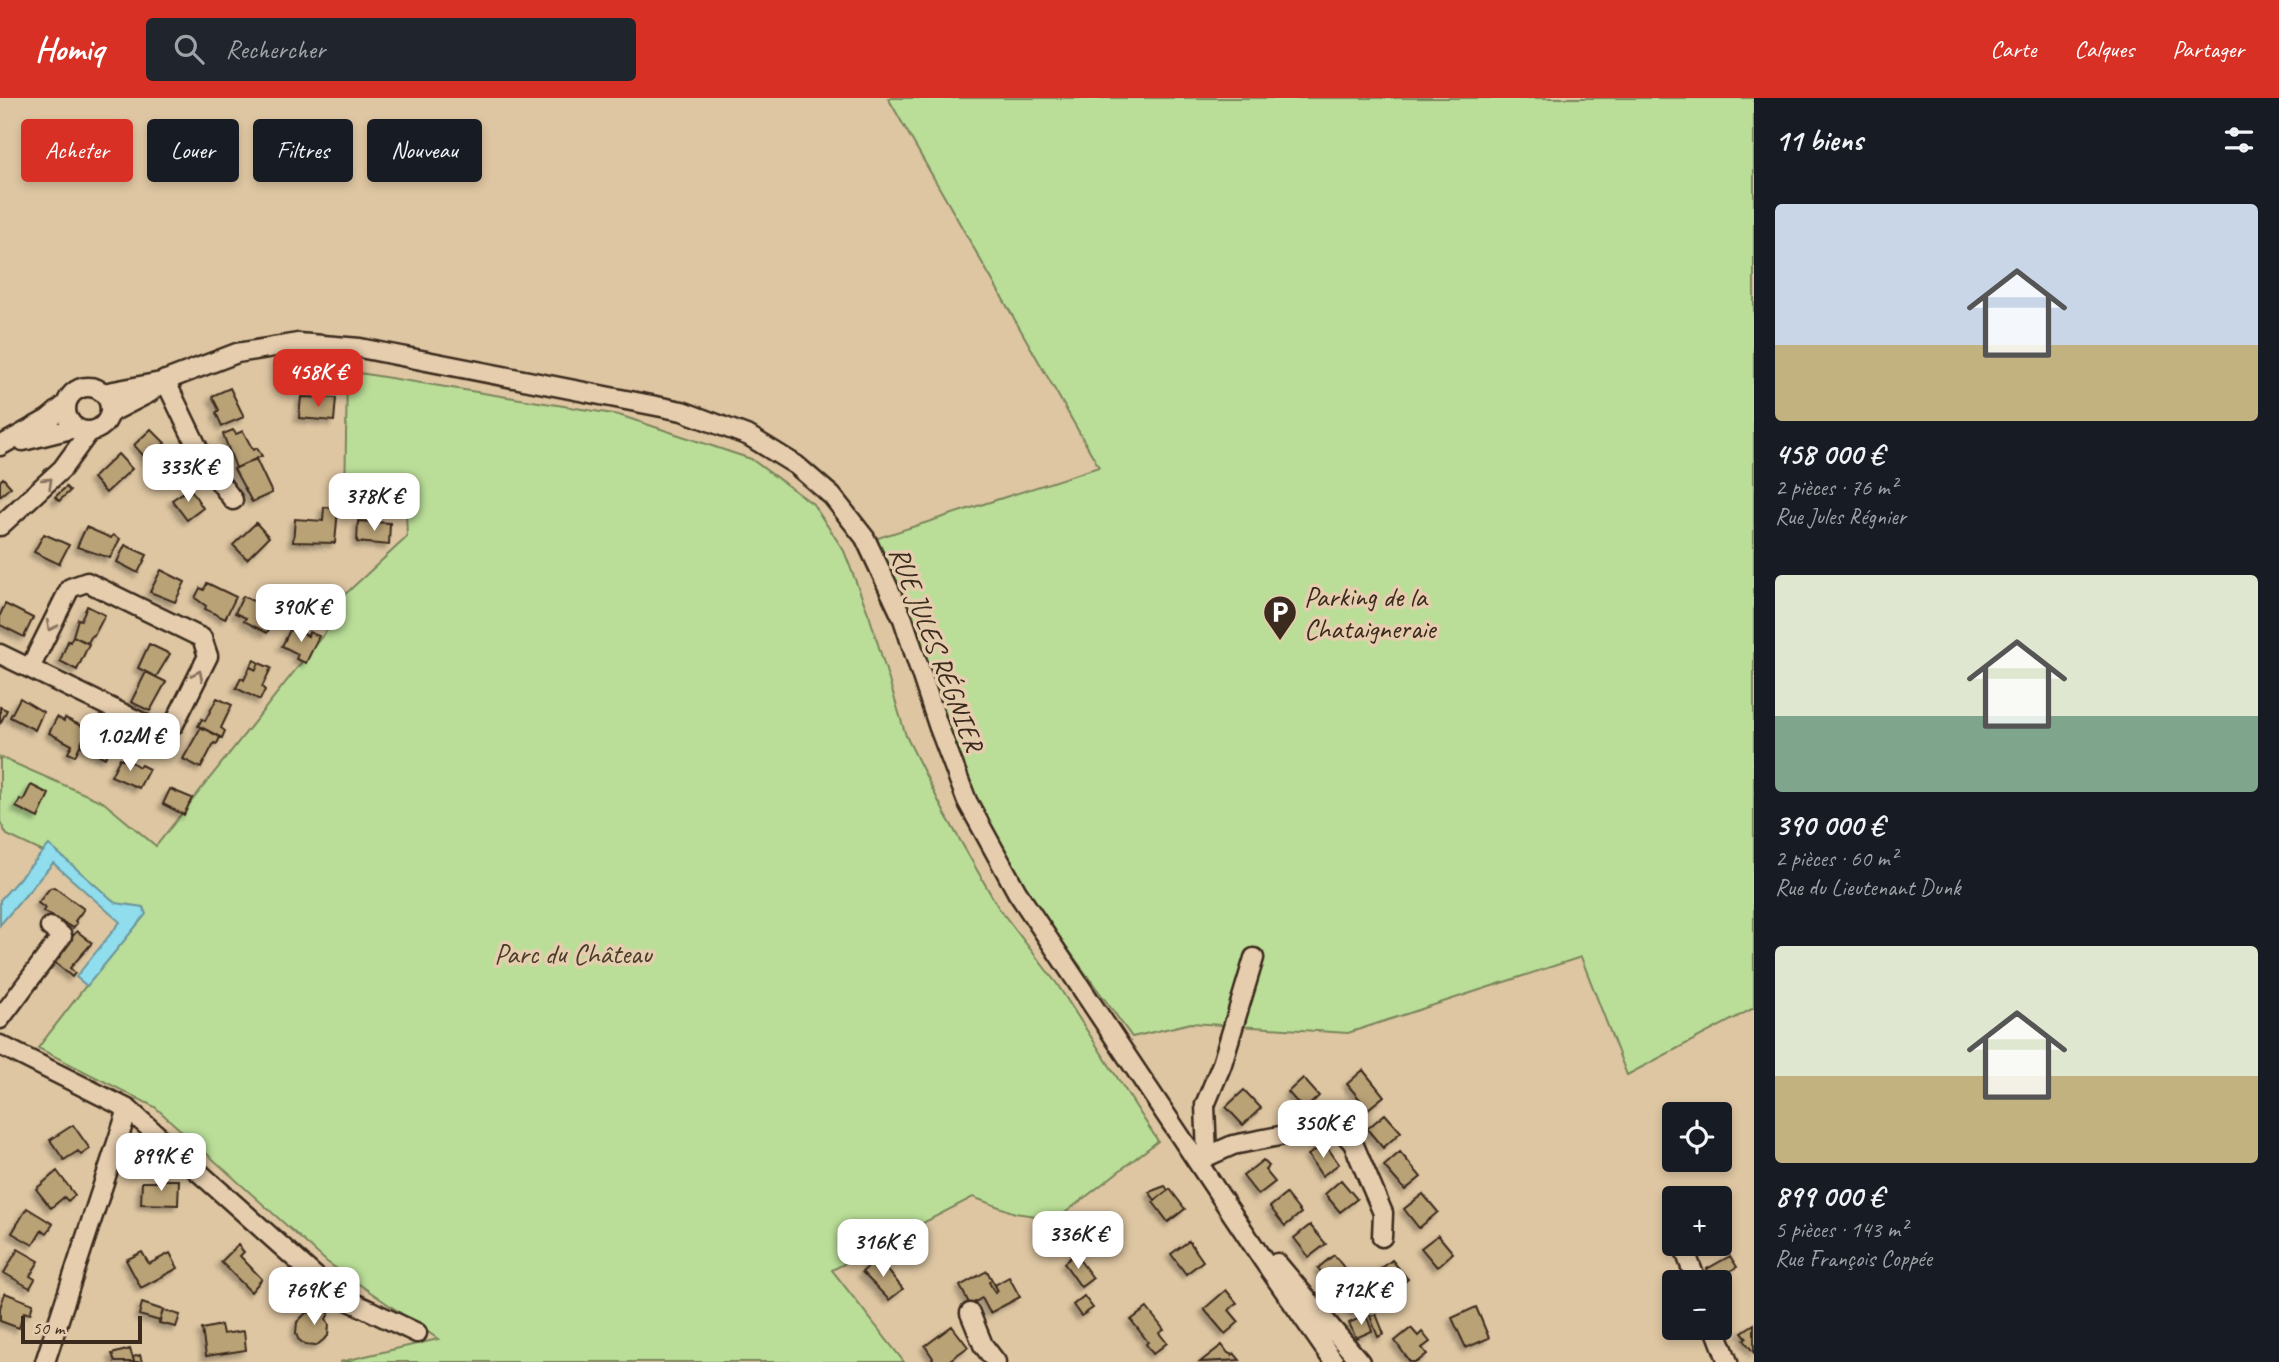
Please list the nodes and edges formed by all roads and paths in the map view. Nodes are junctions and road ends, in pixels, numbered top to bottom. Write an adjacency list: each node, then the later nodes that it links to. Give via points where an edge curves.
1 (163, 381): 2 (street); 4 (street); 7 (street, via 204,461); 16 (street, RUE JULES RÉGNIER, via 237,353 298,343 360,348 682,411 749,436 796,465 832,496 866,538 903,620 967,801 1017,892)
2 (103, 393): 3 (street, via 92,387 79,388); 4 (street)
3 (66, 404): 5 (street, via 67,418); 6 (street)
4 (110, 413): 5 (street, via 103,426)
5 (82, 430): 6 (street); 8 (street, one-way to 5, via 62,469)
6 (5, 444)
7 (233, 500)
8 (0, 526)
9 (0, 654): 10 (street)
10 (30, 668): 10 (street, one-way to 10, via 157,730 174,724 208,656 202,638 87,582 70,588)
11 (50, 927): 13 (street, via 62,936)
12 (1254, 958): 16 (street, via 1205,1105)
13 (1, 1015)
14 (0, 1045): 15 (street)
15 (128, 1109): 20 (street, via 335,1294); 22 (street)
16 (1202, 1158): 17 (street, RUE JULES RÉGNIER); 18 (street, via 1233,1145 1331,1126 1353,1143 1383,1213)
17 (1231, 1210): 24 (street, RUE JULES RÉGNIER); 25 (street, RUE JULES RÉGNIER)
18 (1381, 1237)
19 (970, 1313): 23 (street, via 983,1345)
20 (417, 1333)
21 (1720, 1340): 26 (street)
22 (45, 1362)
23 (996, 1362)
24 (1334, 1362)
25 (1360, 1362)
26 (1728, 1362)

